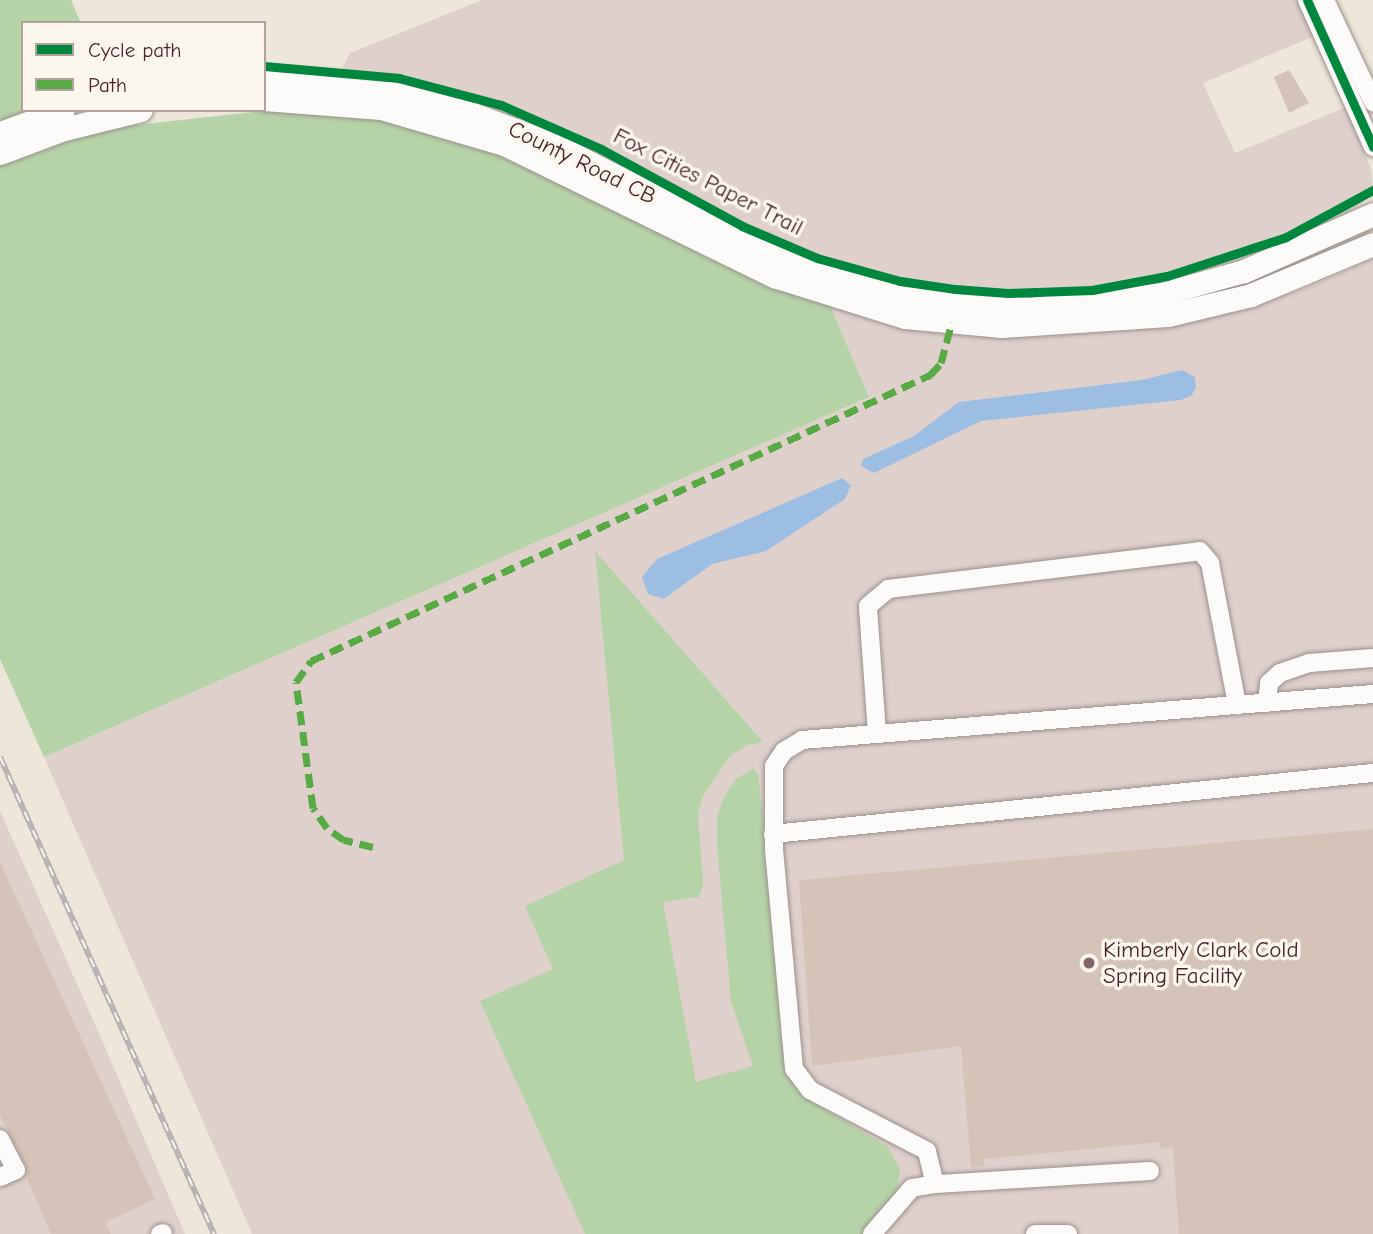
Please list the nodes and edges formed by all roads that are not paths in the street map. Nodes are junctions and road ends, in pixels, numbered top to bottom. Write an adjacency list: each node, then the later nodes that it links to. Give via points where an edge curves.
1 (1307, 0): 9 (street)
2 (1325, 0): 5 (street)
3 (266, 81): 11 (main road, County Road CB, via 366,88 473,114 557,146 774,257 857,285 946,303 1030,309 1161,294 1244,271)
4 (266, 99): 12 (main road, County Road CB, via 381,108 483,137 545,161 774,276 905,317 1002,326 1168,314 1251,295)
5 (1373, 102)
6 (58, 112): 8 (main road)
7 (132, 112): 10 (main road, via 64,128)
8 (0, 133)
9 (1373, 147)
10 (0, 152)
11 (1373, 214)
12 (1373, 244)
13 (1373, 658): 15 (street, via 1309,663)
14 (1373, 666): 15 (street, via 1307,674)
15 (1297, 670): 17 (street, via 1274,676 1266,689)
16 (1373, 694): 17 (street)
17 (1267, 703): 18 (street)
18 (1237, 705): 19 (street); 19 (street, via 1210,563 1200,551 888,589 868,606)
19 (877, 733): 21 (street, via 802,740 784,751 774,766)
20 (1373, 773): 21 (street)
21 (774, 834): 25 (street, via 794,1069 810,1090 927,1151)
22 (0, 1139): 24 (street, via 16,1170)
23 (1150, 1171): 25 (street)
24 (0, 1177)
25 (934, 1184): 26 (street, via 912,1188)
26 (872, 1234)
27 (1035, 1234): 28 (street)
28 (1068, 1234)

